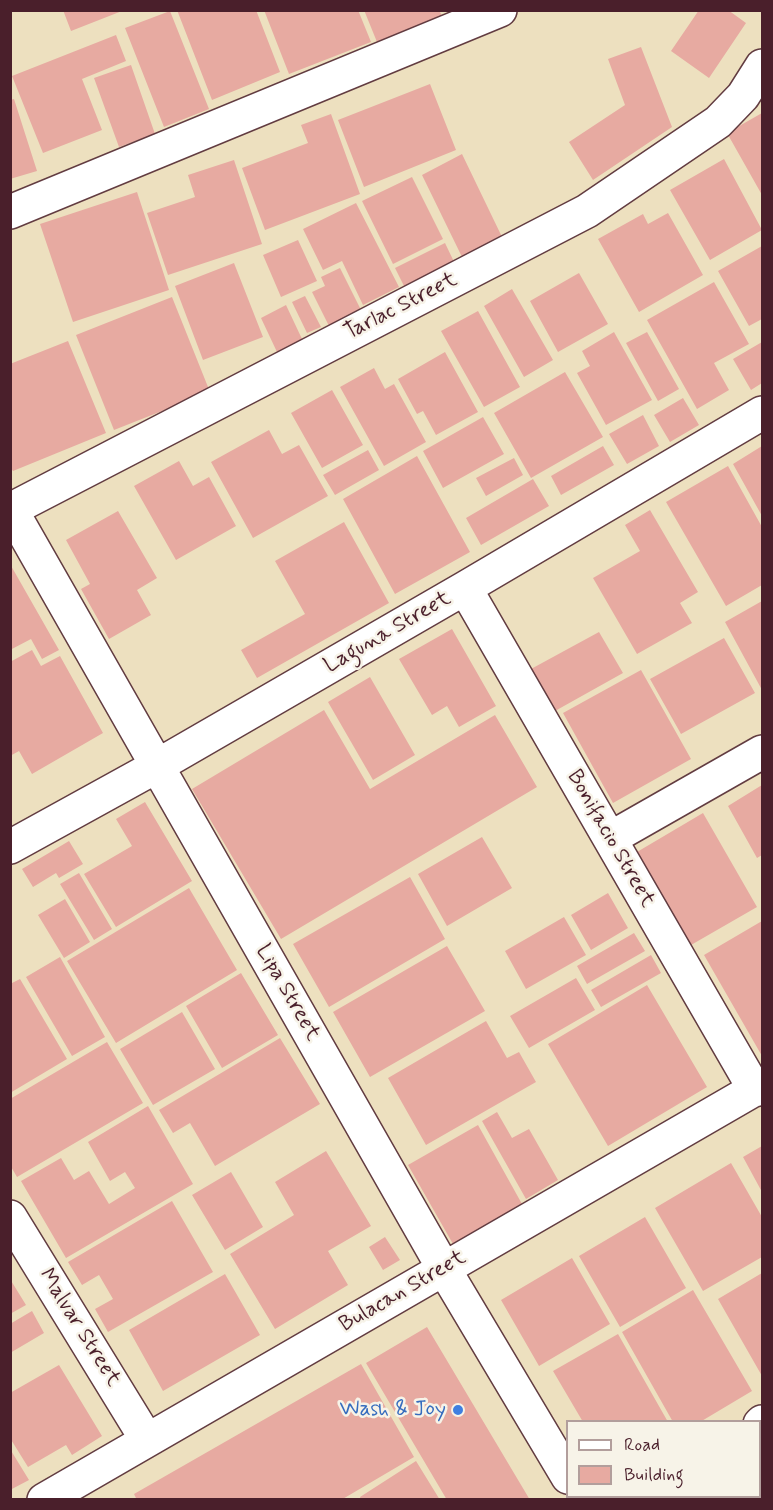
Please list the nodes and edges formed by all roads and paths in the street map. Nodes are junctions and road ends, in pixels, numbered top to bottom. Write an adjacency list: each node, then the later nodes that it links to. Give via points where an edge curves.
1 (500, 10): 3 (street)
2 (762, 66): 5 (street, Tarlac Street, via 743,96 718,122 587,211)
3 (10, 212)
4 (762, 413): 6 (street, Laguna Street)
5 (11, 509): 8 (street, Lipa Street)
6 (465, 588): 8 (street, Laguna Street); 9 (street, Bonifacio Street)
7 (762, 752): 9 (street)
8 (157, 766): 10 (street, Laguna Street); 13 (street, Lipa Street)
9 (611, 838): 11 (street, Bonifacio Street)
10 (10, 847)
11 (759, 1088): 13 (street, Bulacan Street)
12 (10, 1217): 14 (street, Malvar Street)
13 (444, 1269): 14 (street, Bulacan Street); 15 (street, Lipa Street)
14 (147, 1440): 16 (street, Bulacan Street)
15 (566, 1475)
16 (44, 1500)

